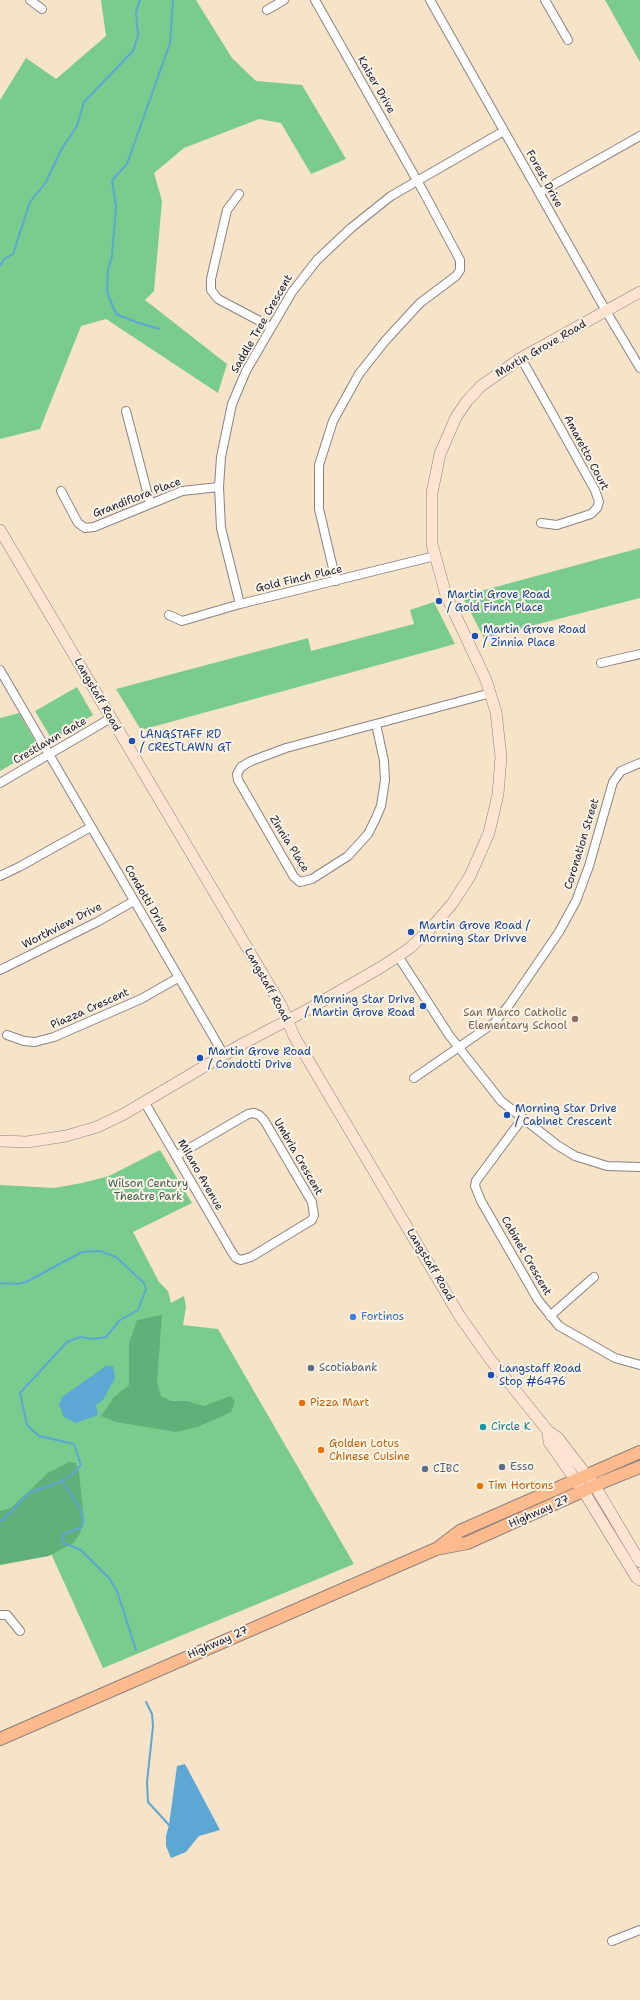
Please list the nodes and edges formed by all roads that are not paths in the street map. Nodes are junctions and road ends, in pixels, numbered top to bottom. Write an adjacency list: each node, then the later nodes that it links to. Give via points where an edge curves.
1 (30, 0): 6 (street)
2 (284, 0): 7 (street)
3 (315, 0): 11 (street, Kaiser Drive)
4 (430, 0): 9 (street, Forest Drive)
5 (545, 0): 8 (street)
6 (42, 9)
7 (267, 10)
8 (568, 40)
9 (504, 131): 11 (street, Saddle Tree Crescent); 12 (street, Forest Drive)
10 (640, 136): 12 (street)
11 (417, 180): 16 (street, Saddle Tree Crescent, via 368,213 317,260 292,292); 26 (street, Kaiser Drive, via 460,260 460,270 456,276 420,303 384,340 359,374 333,421 319,465 319,510)
12 (539, 193): 15 (street, Forest Drive)
13 (239, 194): 16 (street, via 227,210 211,279 211,290 218,299)
14 (640, 292): 15 (street, Martin Grove Road)
15 (606, 311): 17 (street, Martin Grove Road); 18 (street, Forest Drive)
16 (271, 327): 20 (street, Saddle Tree Crescent, via 246,370 232,404 221,457)
17 (521, 358): 23 (street, Amaretto Court, via 595,490 599,502 591,514 557,525); 25 (street, Martin Grove Road, via 481,386 467,401 447,434 432,493 431,530)
18 (640, 368)
19 (126, 411): 22 (street)
20 (219, 487): 22 (street, Grandiflora Place, via 182,491); 27 (street, Saddle Tree Crescent, via 222,528)
21 (61, 491): 22 (street, Grandiflora Place, via 78,523 85,528 94,527)
22 (150, 503)
23 (541, 523)
24 (0, 530): 33 (street, Langstaff Road)
25 (435, 556): 26 (street, Gold Finch Place); 32 (street, Martin Grove Road, via 446,595 480,664)
26 (336, 581): 27 (street, Gold Finch Place)
27 (240, 604): 28 (street, Gold Finch Place, via 182,621)
28 (169, 615)
29 (640, 654): 30 (street)
30 (601, 663)
31 (0, 670): 35 (street)
32 (491, 693): 34 (street, Zinnia Place); 41 (street, Martin Grove Road, via 498,724 501,757 498,794 489,833 474,870 452,904 432,927)
33 (111, 718): 35 (street, Crestlawn Gate); 44 (street, Langstaff Road, via 281,1005)
34 (376, 724): 34 (street, Zinnia Place, via 277,751 251,761 238,770 238,780 244,791 294,877 300,882 312,879 348,856 368,834 375,820 381,806 385,780 384,761)
35 (49, 755): 37 (street, Crestlawn Gate); 38 (street, Condotti Drive)
36 (640, 763): 46 (street, Coronation Street, via 621,771 613,782 584,883 559,932 502,1014 494,1023)
37 (0, 782)
38 (91, 827): 39 (street); 40 (street, Condotti Drive)
39 (0, 876)
40 (134, 901): 42 (street, Worthview Drive); 43 (street, Condotti Drive)
41 (398, 956): 44 (street, Martin Grove Road); 46 (street)
42 (0, 970)
43 (178, 978): 45 (street, Piazza Crescent, via 142,999 54,1038 35,1042); 47 (street, Condotti Drive)
44 (287, 1020): 47 (street, Martin Grove Road); 60 (street, Langstaff Road, via 294,1036 459,1315 490,1359 548,1431 558,1438)
45 (7, 1035)
46 (458, 1047): 48 (street, Coronation Street); 50 (street, via 491,1090)
47 (224, 1055): 49 (street, Martin Grove Road)
48 (414, 1078)
49 (145, 1103): 51 (street, Martin Grove Road, via 107,1122 72,1135 27,1142); 52 (street, Milano Avenue)
50 (522, 1119): 53 (street, via 556,1145 585,1160 607,1166); 56 (street, Cabinet Crescent, via 480,1175 475,1186 481,1201 538,1300)
51 (0, 1141)
52 (176, 1156): 54 (street, Milano Avenue); 54 (street, Umbria Crescent, via 248,1114 259,1114 264,1120 312,1202 314,1215 307,1224 251,1257 241,1260)
53 (640, 1167)
54 (236, 1258)
55 (594, 1277): 56 (street)
56 (550, 1316): 57 (street, Cabinet Crescent, via 570,1334 615,1358)
57 (640, 1365)
58 (640, 1452): 60 (main road, Highway 27)
59 (640, 1467): 61 (main road, Highway 27)
60 (581, 1477): 61 (street, Langstaff Road); 62 (street, Langstaff Road); 63 (main road, Highway 27, via 460,1531)
61 (595, 1486): 62 (main road, Highway 27); 64 (street, Langstaff Road)
62 (584, 1492): 63 (main road, Highway 27, via 467,1543); 65 (street, Langstaff Road)
63 (436, 1549): 68 (main road, Highway 27)
64 (640, 1562)
65 (640, 1580)
66 (0, 1615): 67 (street, via 7,1616)
67 (20, 1631)
68 (0, 1739)
69 (640, 1930): 70 (street)
70 (612, 1941)

